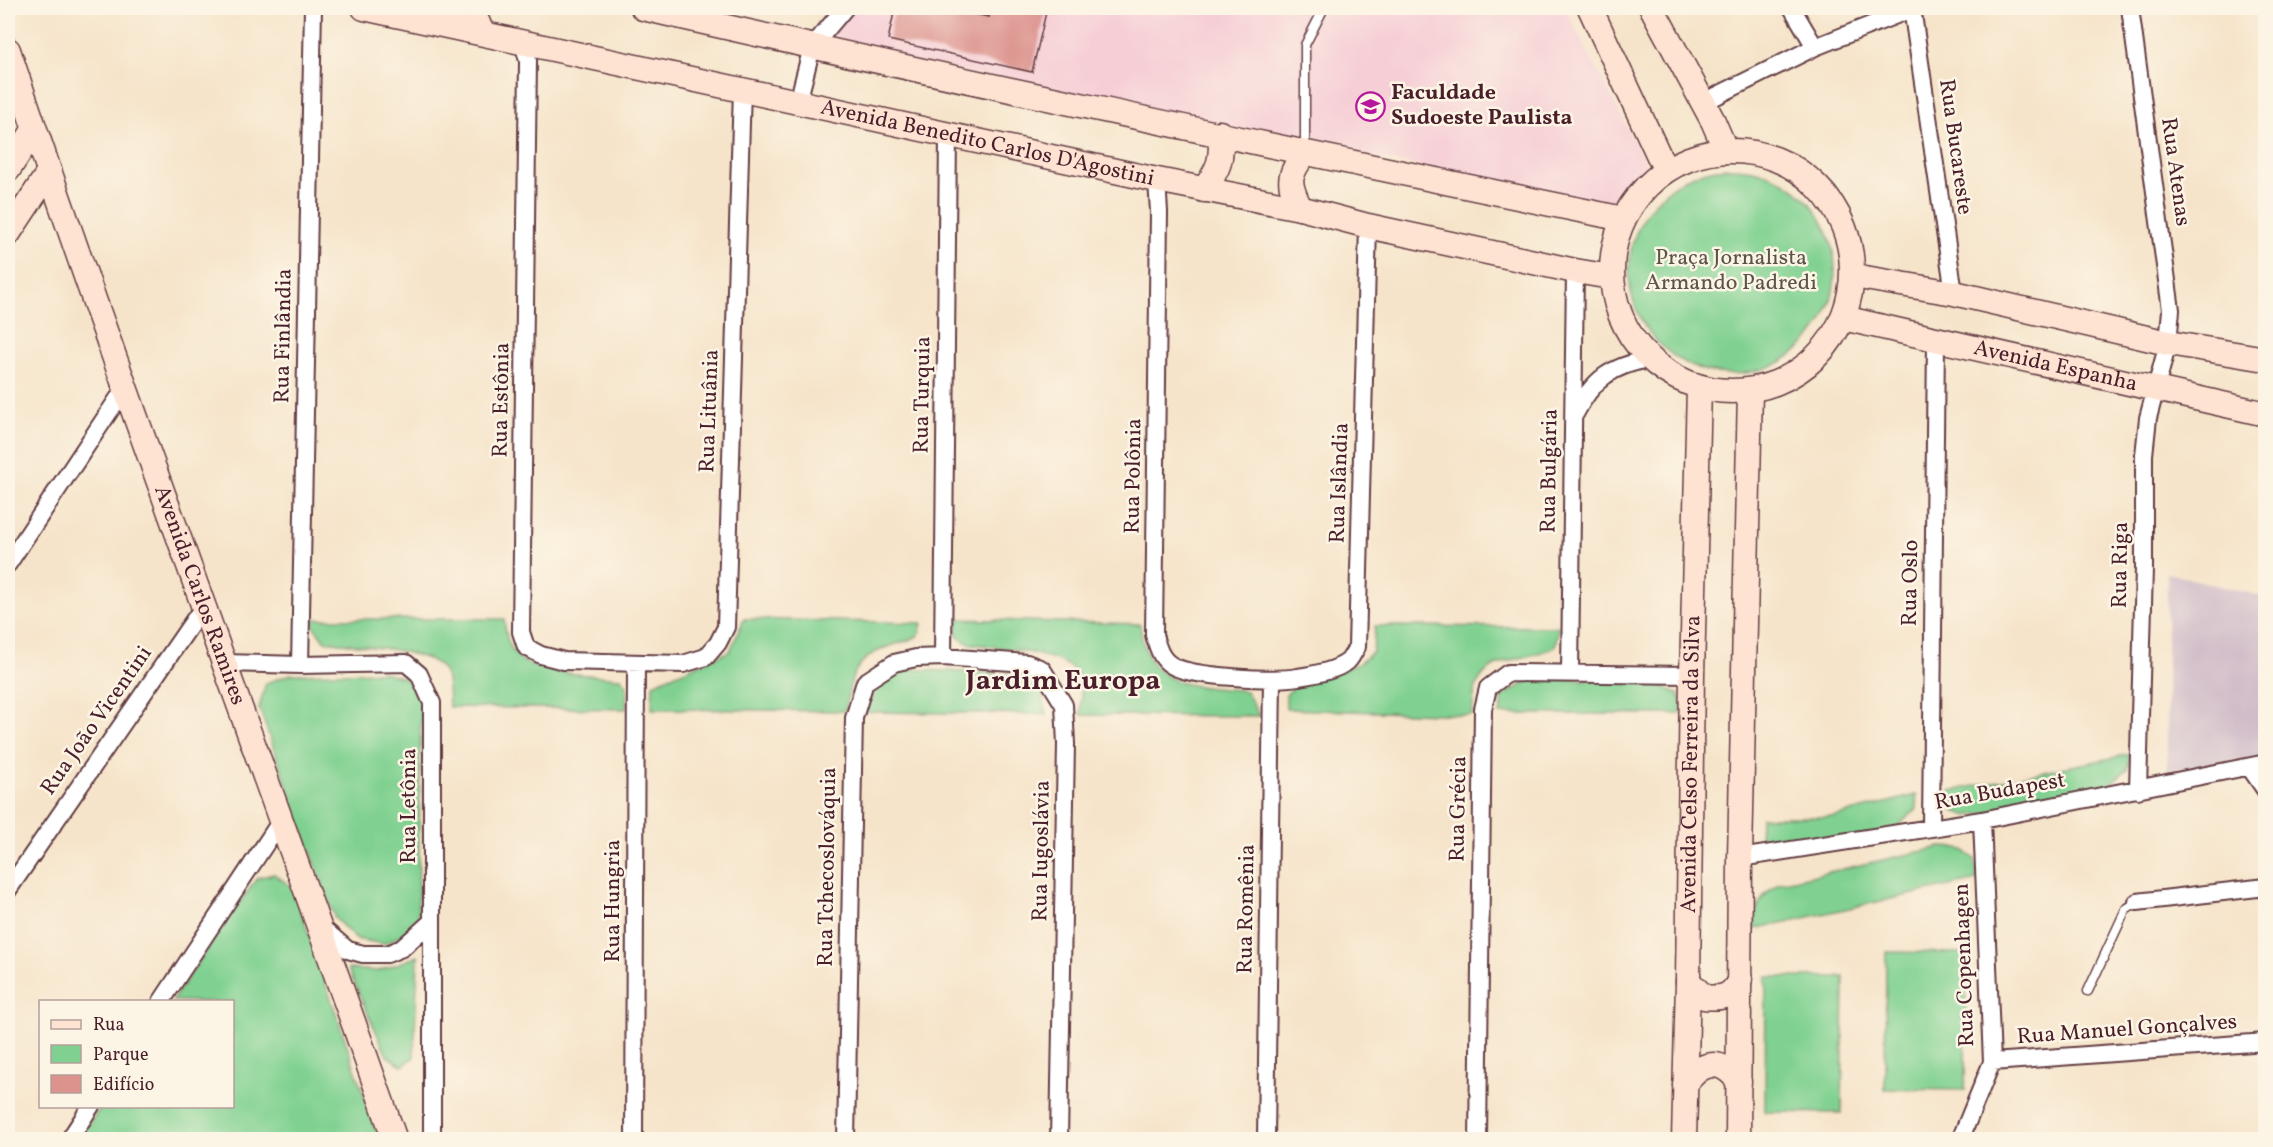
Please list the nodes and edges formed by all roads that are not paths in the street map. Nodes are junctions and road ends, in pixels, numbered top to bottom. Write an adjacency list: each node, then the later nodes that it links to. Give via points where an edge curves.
1 (313, 8): 54 (street, Rua Finlândia)
2 (364, 8): 12 (main road, Avenida Benedito Carlos D'Agostini)
3 (475, 8): 12 (main road)
4 (643, 8): 14 (main road)
5 (844, 8): 14 (street)
6 (1324, 8): 24 (lane, via 1305,45)
7 (1590, 8): 26 (main road)
8 (1652, 8): 19 (main road)
9 (1792, 8): 15 (street)
10 (1913, 8): 15 (street); 37 (street, Rua Bucareste)
11 (2130, 8): 40 (street, Rua Atenas, via 2171,310)
12 (482, 33): 13 (main road, Avenida Benedito Carlos D'Agostini)
13 (523, 42): 17 (main road, Avenida Benedito Carlos D'Agostini); 53 (street, Rua Estônia, via 528,61 522,632 526,647 564,662)
14 (812, 47): 18 (street); 21 (main road)
15 (1815, 47): 19 (street)
16 (8, 50): 20 (main road, Avenida Carlos Ramires)
17 (742, 89): 18 (main road, Avenida Benedito Carlos D'Agostini); 53 (street, Rua Lituânia, via 726,627 706,657 683,664)
18 (798, 102): 22 (main road, Avenida Benedito Carlos D'Agostini)
19 (1702, 103): 23 (main road)
20 (34, 130): 25 (main road); 27 (main road, Avenida Carlos Ramires)
21 (1220, 133): 24 (main road); 29 (main road, via 1222,153 1218,168)
22 (948, 135): 28 (main road, Avenida Benedito Carlos D'Agostini); 51 (street, Rua Turquia)
23 (1726, 151): 26 (main road, via 1691,158); 35 (main road, via 1766,156 1802,173 1830,201 1848,236)
24 (1305, 153): 30 (main road, via 1293,169 1290,187); 31 (main road)
25 (8, 170)
26 (1665, 170): 31 (main road, via 1639,195)
27 (49, 172): 33 (main road); 44 (main road, Avenida Carlos Ramires)
28 (1158, 180): 29 (main road, Avenida Benedito Carlos D'Agostini); 57 (street, Rua Polônia, via 1154,635 1159,653 1172,666 1194,673)
29 (1204, 190): 30 (main road, Avenida Benedito Carlos D'Agostini)
30 (1300, 208): 32 (main road, Avenida Benedito Carlos D'Agostini)
31 (1623, 219): 36 (main road, via 1614,247)
32 (1368, 226): 34 (main road, Avenida Benedito Carlos D'Agostini); 57 (street, Rua Islândia, via 1357,647 1347,662 1334,668 1297,678)
33 (9, 229)
34 (1575, 271): 36 (main road, Avenida Benedito Carlos D'Agostini); 48 (street, Rua Bulgária)
35 (1853, 276): 37 (main road); 38 (main road)
36 (1611, 277): 41 (main road, via 1617,308 1630,336)
37 (1954, 293): 40 (main road)
38 (1844, 318): 39 (main road, Avenida Espanha); 46 (main road, via 1828,344 1806,366 1780,382)
39 (1936, 340): 45 (main road, Avenida Espanha); 63 (street, Rua Oslo)
40 (2168, 344): 42 (main road); 45 (street, Rua Riga)
41 (1650, 359): 43 (main road, via 1673,376); 48 (street, via 1608,372 1585,394)
42 (2265, 360)
43 (1699, 387): 46 (main road); 56 (main road, Avenida Celso Ferreira da Silva)
44 (125, 388): 49 (street); 50 (main road, Avenida Carlos Ramires)
45 (2157, 389): 47 (main road, Avenida Espanha); 59 (street, Rua Riga, via 2148,418 2144,455)
46 (1750, 390): 64 (main road)
47 (2265, 414)
48 (1573, 417): 55 (street, Rua Bulgária)
49 (8, 564)
50 (203, 607): 52 (main road, Avenida Carlos Ramires); 66 (street, Rua João Vicentini)
51 (944, 657): 83 (street, Rua Tchecoslováquia, via 894,663 865,682 854,718); 84 (street, Rua Iugoslávia, via 1027,663 1042,669 1065,705)
52 (224, 663): 54 (street, Rua Letônia); 61 (main road, Avenida Carlos Ramires)
53 (636, 663): 82 (street, Rua Hungria)
54 (300, 665): 68 (street, Rua Letônia, via 406,663 419,674 432,703)
55 (1570, 673): 56 (street, Rua Grécia); 86 (street, Rua Grécia, via 1508,673 1488,688 1483,709)
56 (1692, 675): 71 (main road, Avenida Celso Ferreira da Silva)
57 (1272, 679): 85 (street, Rua Romênia)
58 (2258, 766): 59 (street, Rua Budapest); 60 (street)
59 (2138, 790): 62 (street, Rua Budapest)
60 (2265, 791)
61 (282, 819): 69 (main road, Avenida Carlos Ramires); 73 (street)
62 (1983, 820): 63 (street, Rua Budapest); 75 (street, Rua Copenhagen)
63 (1931, 827): 64 (street, Rua Budapest)
64 (1740, 858): 70 (main road)
65 (2265, 887): 67 (street)
66 (8, 890)
67 (2137, 902): 72 (lane, via 2126,909)
68 (431, 922): 69 (street, via 402,948 387,954 348,950); 81 (street, Rua Letônia)
69 (320, 925): 80 (main road, Avenida Carlos Ramires)
70 (1740, 980): 71 (main road, via 1735,990 1723,998 1704,997); 76 (main road)
71 (1688, 981): 77 (main road, Avenida Celso Ferreira da Silva)
72 (2088, 991)
73 (161, 1000)
74 (2265, 1042): 75 (street, Rua Manuel Gonçalves)
75 (1992, 1062): 89 (street, Rua Copenhagen)
76 (1739, 1082): 77 (main road, via 1732,1072 1712,1065 1700,1068); 88 (main road)
77 (1685, 1085): 87 (main road, Avenida Celso Ferreira da Silva)
78 (90, 1108): 79 (street)
79 (69, 1140)
80 (395, 1140)
81 (432, 1140)
82 (634, 1140)
83 (846, 1140)
84 (1059, 1140)
85 (1266, 1140)
86 (1478, 1140)
87 (1684, 1140)
88 (1738, 1140)
89 (1960, 1140)

